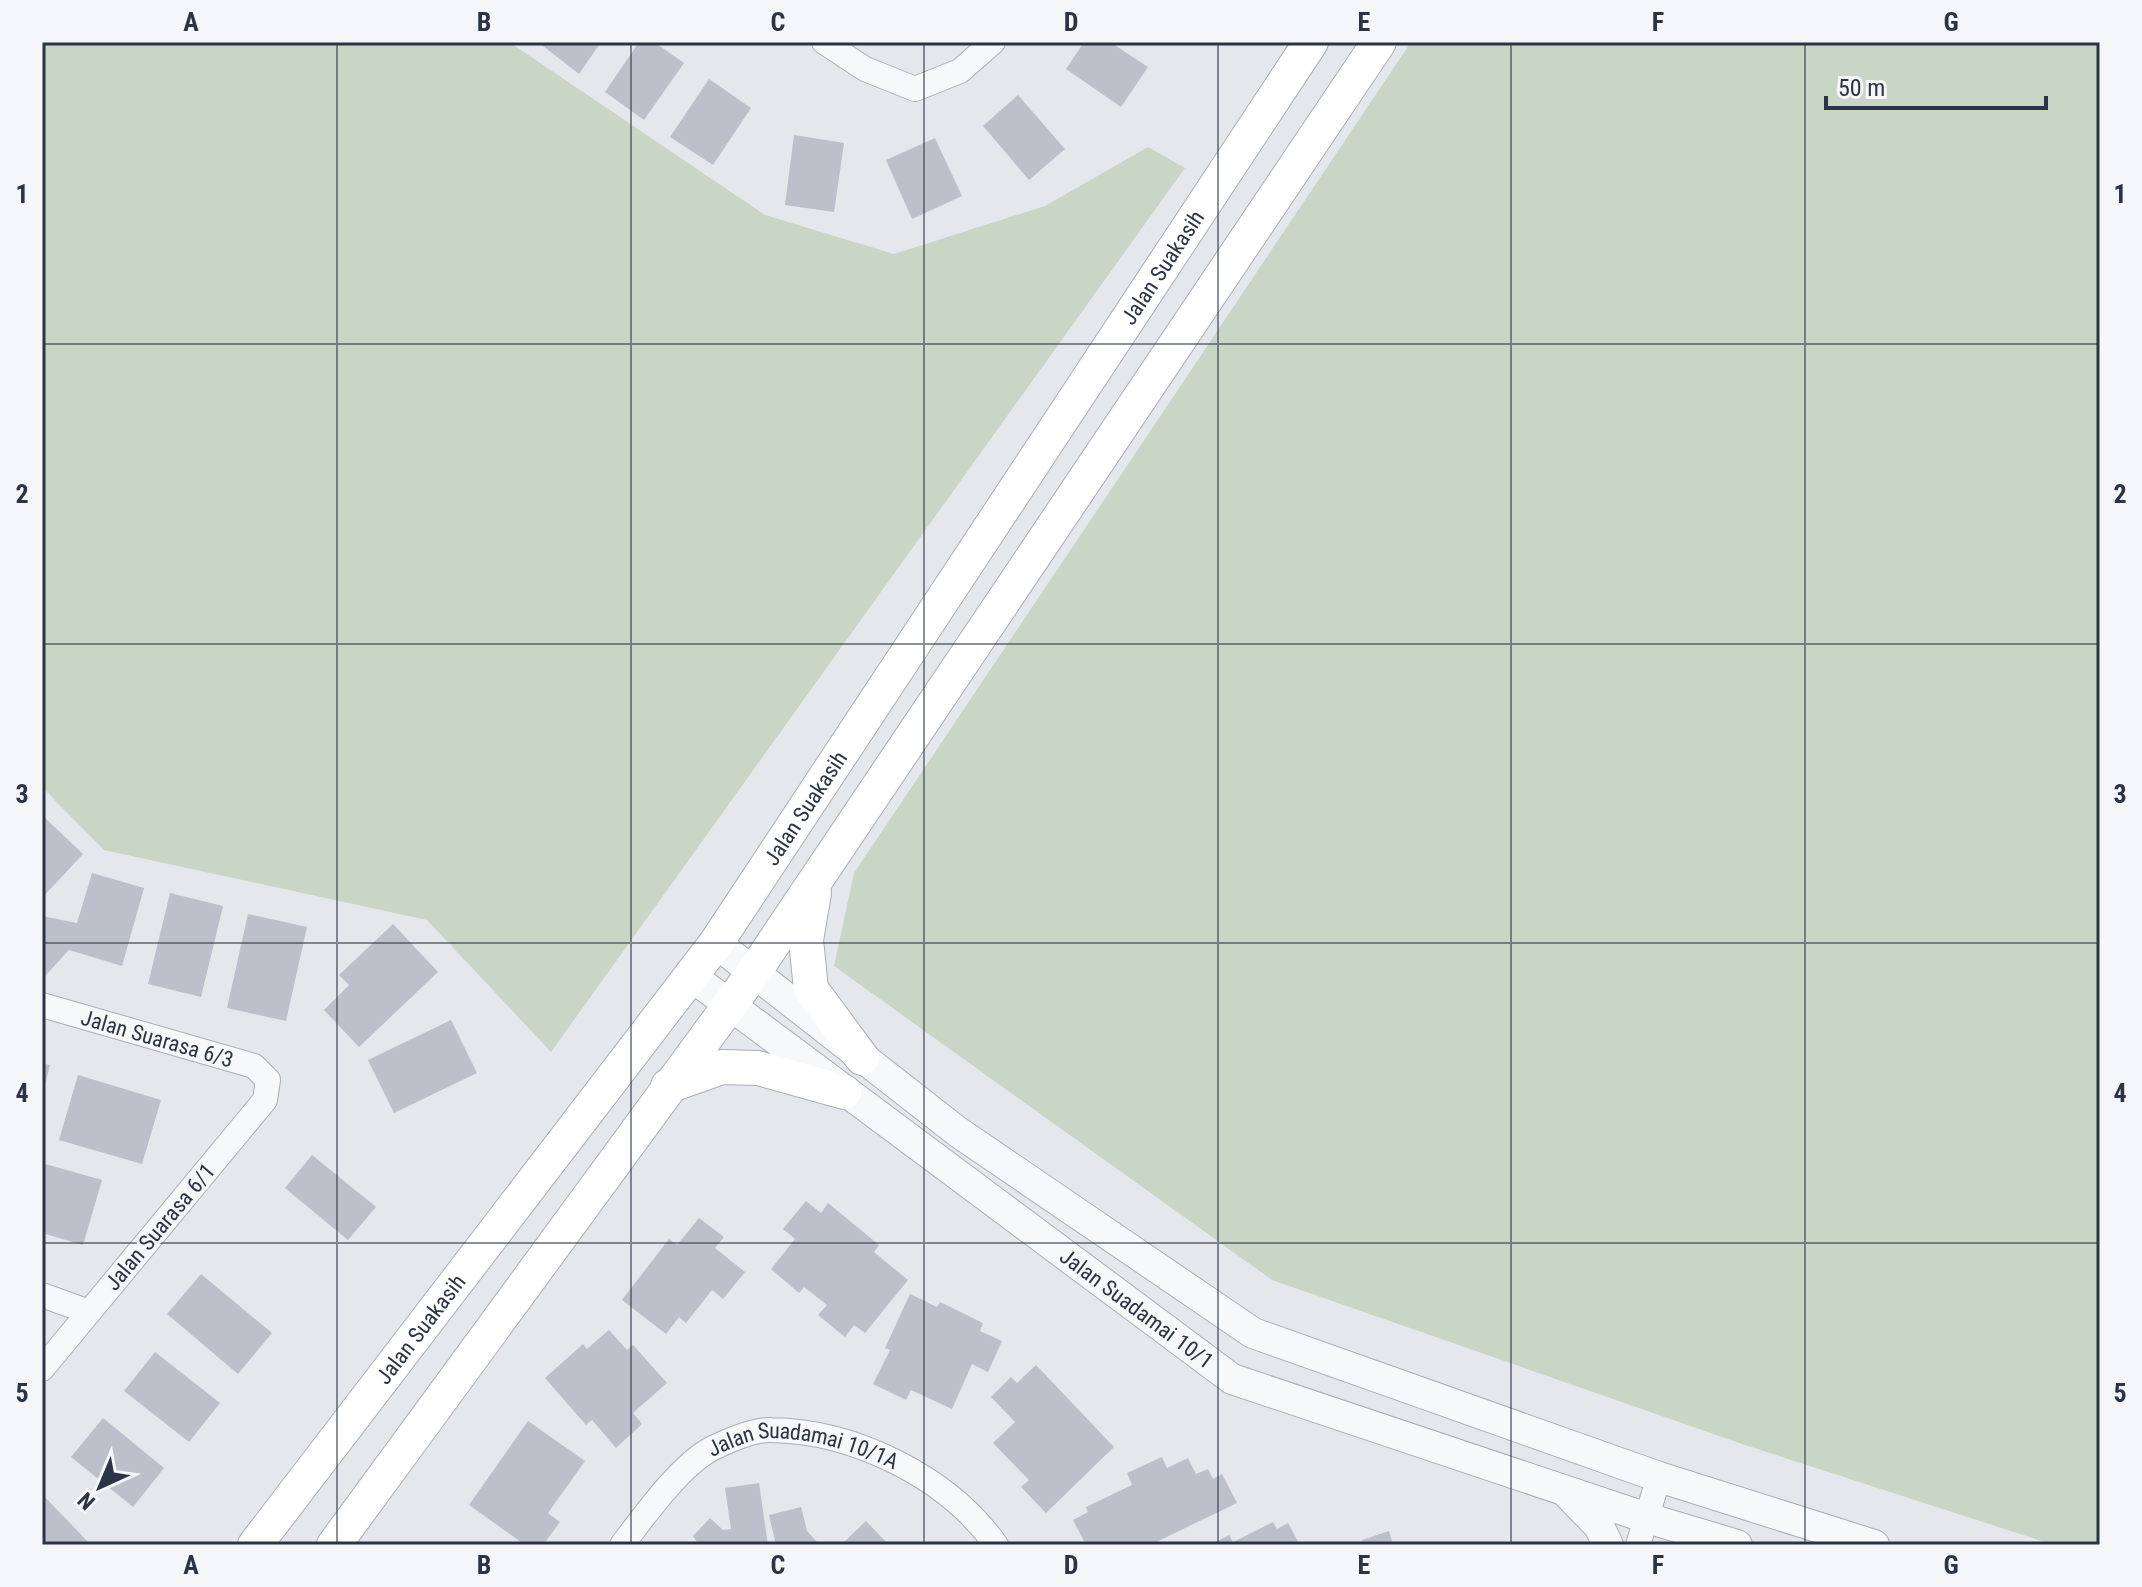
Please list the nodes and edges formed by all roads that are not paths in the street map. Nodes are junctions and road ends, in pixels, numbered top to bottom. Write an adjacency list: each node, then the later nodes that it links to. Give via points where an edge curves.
1 (824, 42): 2 (street, via 865,69 915,89 960,71)
2 (993, 42)
3 (1311, 42): 6 (main road, Jalan Suakasih)
4 (1379, 42): 5 (main road)
5 (817, 880): 7 (main road); 11 (main road, via 806,940 811,989)
6 (716, 943): 7 (street, Jalan Suadamai 10/1); 8 (main road, Jalan Suakasih)
7 (754, 972): 10 (main road); 11 (street, Jalan Suadamai 10/1)
8 (691, 976): 10 (street, Jalan Suadamai 10/1); 22 (main road, Jalan Suakasih)
9 (42, 1005): 12 (street, Jalan Suarasa 6/3, via 254,1066)
10 (729, 1006): 13 (main road); 14 (street, Jalan Suadamai 10/1)
11 (862, 1058): 18 (street, Jalan Suadamai 10/1, via 958,1132 1253,1333)
12 (268, 1080): 16 (street, Jalan Suarasa 6/1, via 265,1100)
13 (668, 1086): 14 (main road, via 722,1067 758,1068); 23 (main road)
14 (844, 1092): 19 (street, Jalan Suadamai 10/1, via 1232,1379)
15 (42, 1295): 16 (street)
16 (89, 1312): 17 (street, Jalan Suarasa 6/1)
17 (42, 1369)
18 (1659, 1477): 20 (street); 27 (street, Jalan Suadamai 10/1)
19 (1565, 1490): 20 (street, Jalan Suadamai 10/1); 26 (street, via 1599,1526)
20 (1642, 1532): 21 (street, Jalan Suadamai 10/1)
21 (1721, 1544)
22 (255, 1545)
23 (334, 1545)
24 (622, 1545): 25 (street, Jalan Suadamai 10/1A, via 660,1495 711,1449 767,1429 819,1435 872,1450 932,1483)
25 (996, 1545)
26 (1608, 1545)
27 (1874, 1545)

